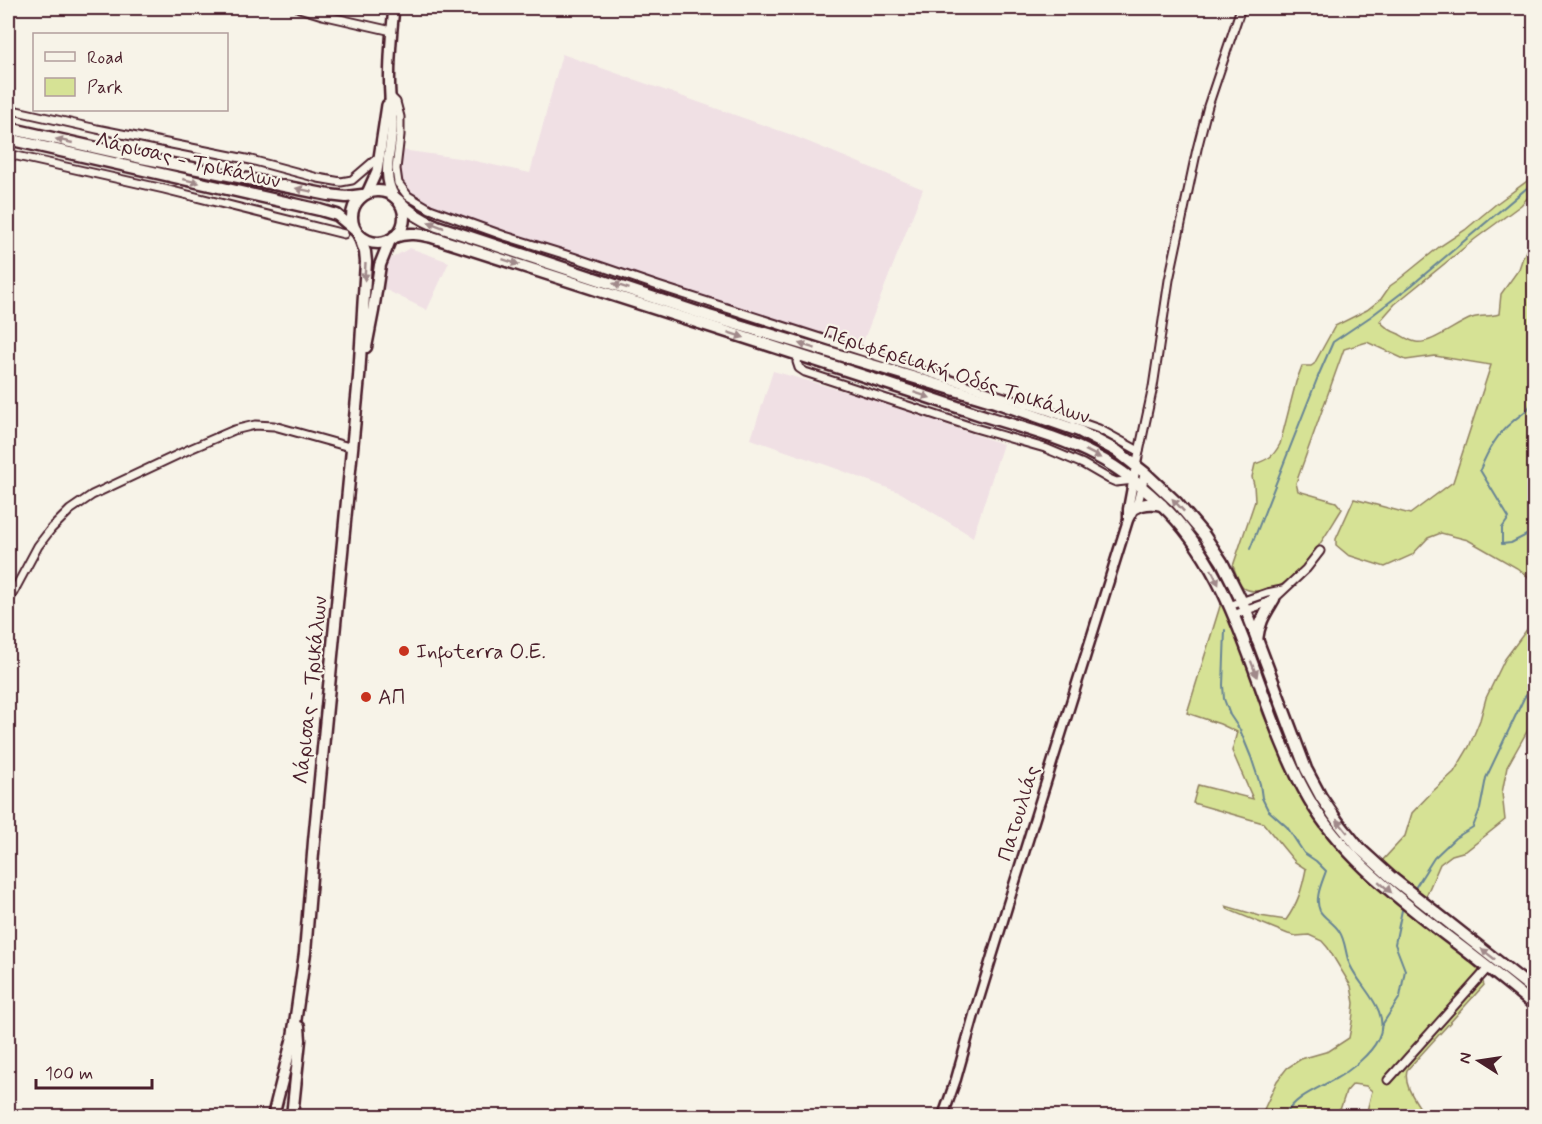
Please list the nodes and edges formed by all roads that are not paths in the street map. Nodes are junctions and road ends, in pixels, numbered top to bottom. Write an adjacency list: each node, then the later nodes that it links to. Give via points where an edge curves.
1 (299, 8): 4 (street)
2 (394, 8): 4 (main road)
3 (1241, 8): 26 (street, via 1197,149)
4 (392, 31): 5 (main road)
5 (390, 95): 10 (main road); 12 (main road, via 392,124 387,174); 15 (street, via 401,125 397,177 408,196 448,216)
6 (8, 109): 10 (street, via 341,182 352,180)
7 (8, 128): 11 (main road, Λάρισας - Τρικάλων, one-way to 7, via 329,195)
8 (8, 139): 13 (main road, Λάρισας - Τρικάλων, one-way to 13, via 320,210 337,215)
9 (8, 154): 13 (street)
10 (380, 156): 11 (main road, via 375,178)
11 (365, 194): 12 (main road, via 381,191); 13 (main road, via 353,208)
12 (396, 198): 14 (main road, via 404,216); 16 (main road, Περιφερειακή Οδός Τρικάλων, one-way to 12, via 437,226 419,218)
13 (353, 233): 14 (main road, via 374,243); 24 (main road, Λάρισας - Τρικάλων, one-way to 24, via 365,252 366,262)
14 (392, 238): 24 (main road, Λάρισας - Τρικάλων, via 380,265); 28 (main road, Περιφερειακή Οδός Τρικάλων, one-way to 28, via 402,234 432,237 799,355 1080,448)
15 (573, 256): 16 (street); 17 (street)
16 (568, 269): 17 (main road, Περιφερειακή Οδός Τρικάλων, one-way to 16)
17 (656, 292): 18 (street); 20 (main road, Περιφερειακή Οδός Τρικάλων)
18 (690, 297): 19 (street); 20 (street)
19 (712, 304): 21 (street); 22 (street)
20 (686, 308): 21 (main road, Περιφερειακή Οδός Τρικάλων)
21 (709, 316): 23 (main road, Περιφερειακή Οδός Τρικάλων)
22 (780, 325): 23 (street); 26 (street, via 1070,418)
23 (777, 337): 27 (main road, Περιφερειακή Οδός Τρικάλων, one-way to 23, via 1079,431)
24 (359, 377): 25 (main road, Λάρισας - Τρικάλων)
25 (353, 448): 35 (street, via 274,426 255,425 190,449 92,495 70,510 38,546); 42 (main road, Λάρισας - Τρικάλων)
26 (1140, 450): 27 (street)
27 (1141, 469): 28 (street); 36 (main road, Περιφερειακή Οδός Τρικάλων, one-way to 27, via 1204,535)
28 (1138, 484): 29 (main road, Περιφερειακή Οδός Τρικάλων); 30 (street, Πατουλιάς); 31 (street, Πατουλιάς)
29 (1162, 505): 30 (main road); 37 (main road, Περιφερειακή Οδός Τρικάλων, one-way to 37, via 1204,557)
30 (1135, 508): 31 (street, Πατουλιάς)
31 (1128, 519): 46 (street, Πατουλιάς)
32 (1320, 551): 33 (street)
33 (1282, 590): 34 (street); 36 (street)
34 (1274, 599): 36 (street); 38 (main road, via 1259,625)
35 (8, 602)
36 (1243, 606): 37 (street); 38 (main road, Περιφερειακή Οδός Τρικάλων)
37 (1231, 610): 39 (main road, Περιφερειακή Οδός Τρικάλων, one-way to 39, via 1287,756 1321,818 1384,886)
38 (1257, 640): 40 (main road, Περιφερειακή Οδός Τρικάλων, one-way to 38, via 1392,878 1338,822 1306,769)
39 (1488, 968): 41 (main road, Περιφερειακή Οδός Τρικάλων); 43 (street)
40 (1534, 990)
41 (1534, 1005)
42 (297, 1007): 44 (main road); 45 (main road, via 300,1040)
43 (1388, 1080)
44 (273, 1116)
45 (292, 1116)
46 (942, 1116)

